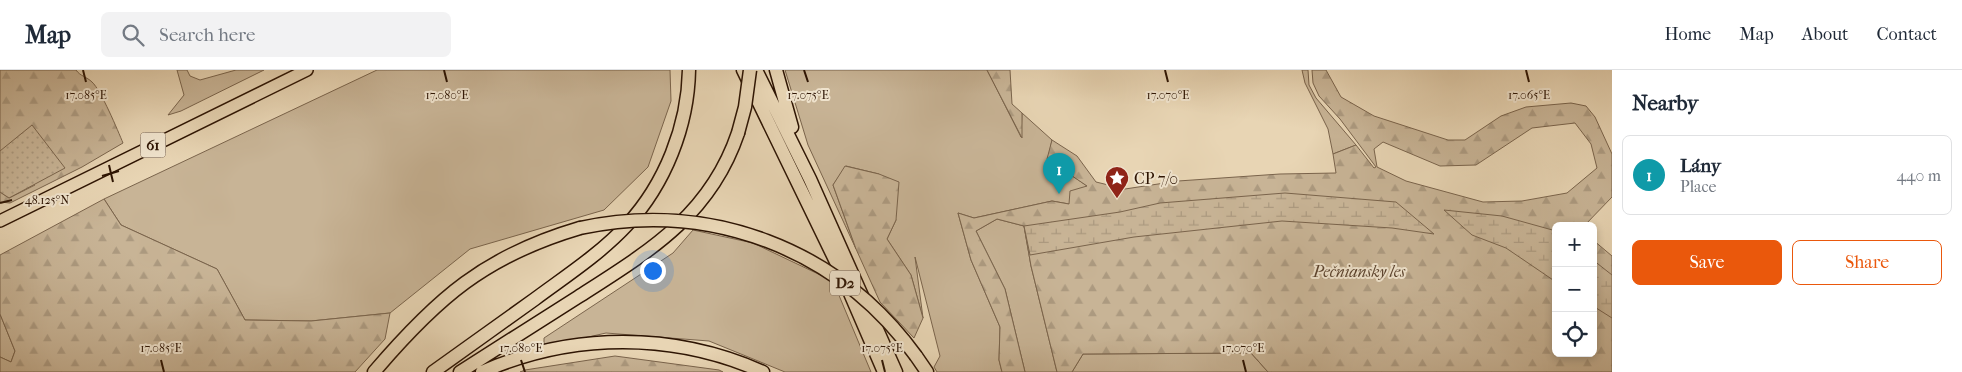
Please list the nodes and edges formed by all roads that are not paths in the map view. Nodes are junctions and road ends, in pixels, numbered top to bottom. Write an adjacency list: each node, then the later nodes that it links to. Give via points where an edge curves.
1 (307, 70): 10 (main road, 61)
2 (688, 70): 12 (highway, via 675,147 648,198 626,226 585,263)
3 (734, 70): 8 (highway)
4 (743, 70): 8 (highway, D2)
5 (750, 70): 13 (highway, bridge, via 745,107 727,161 712,188 689,216 664,240 630,264)
6 (756, 70): 9 (highway, D2)
7 (776, 70): 9 (highway)
8 (759, 100): 16 (highway, D2, via 840,270)
9 (800, 158): 17 (highway, D2)
10 (0, 221)
11 (374, 372): 18 (highway, bridge, via 418,322 450,294 475,274 520,250 580,228 615,221 666,219 705,223 760,238 809,260 842,282 881,315)
12 (434, 372)
13 (460, 372)
14 (482, 372): 15 (highway, via 547,350 610,341 697,349)
15 (763, 372)
16 (884, 372)
17 (896, 372)
18 (927, 372)

